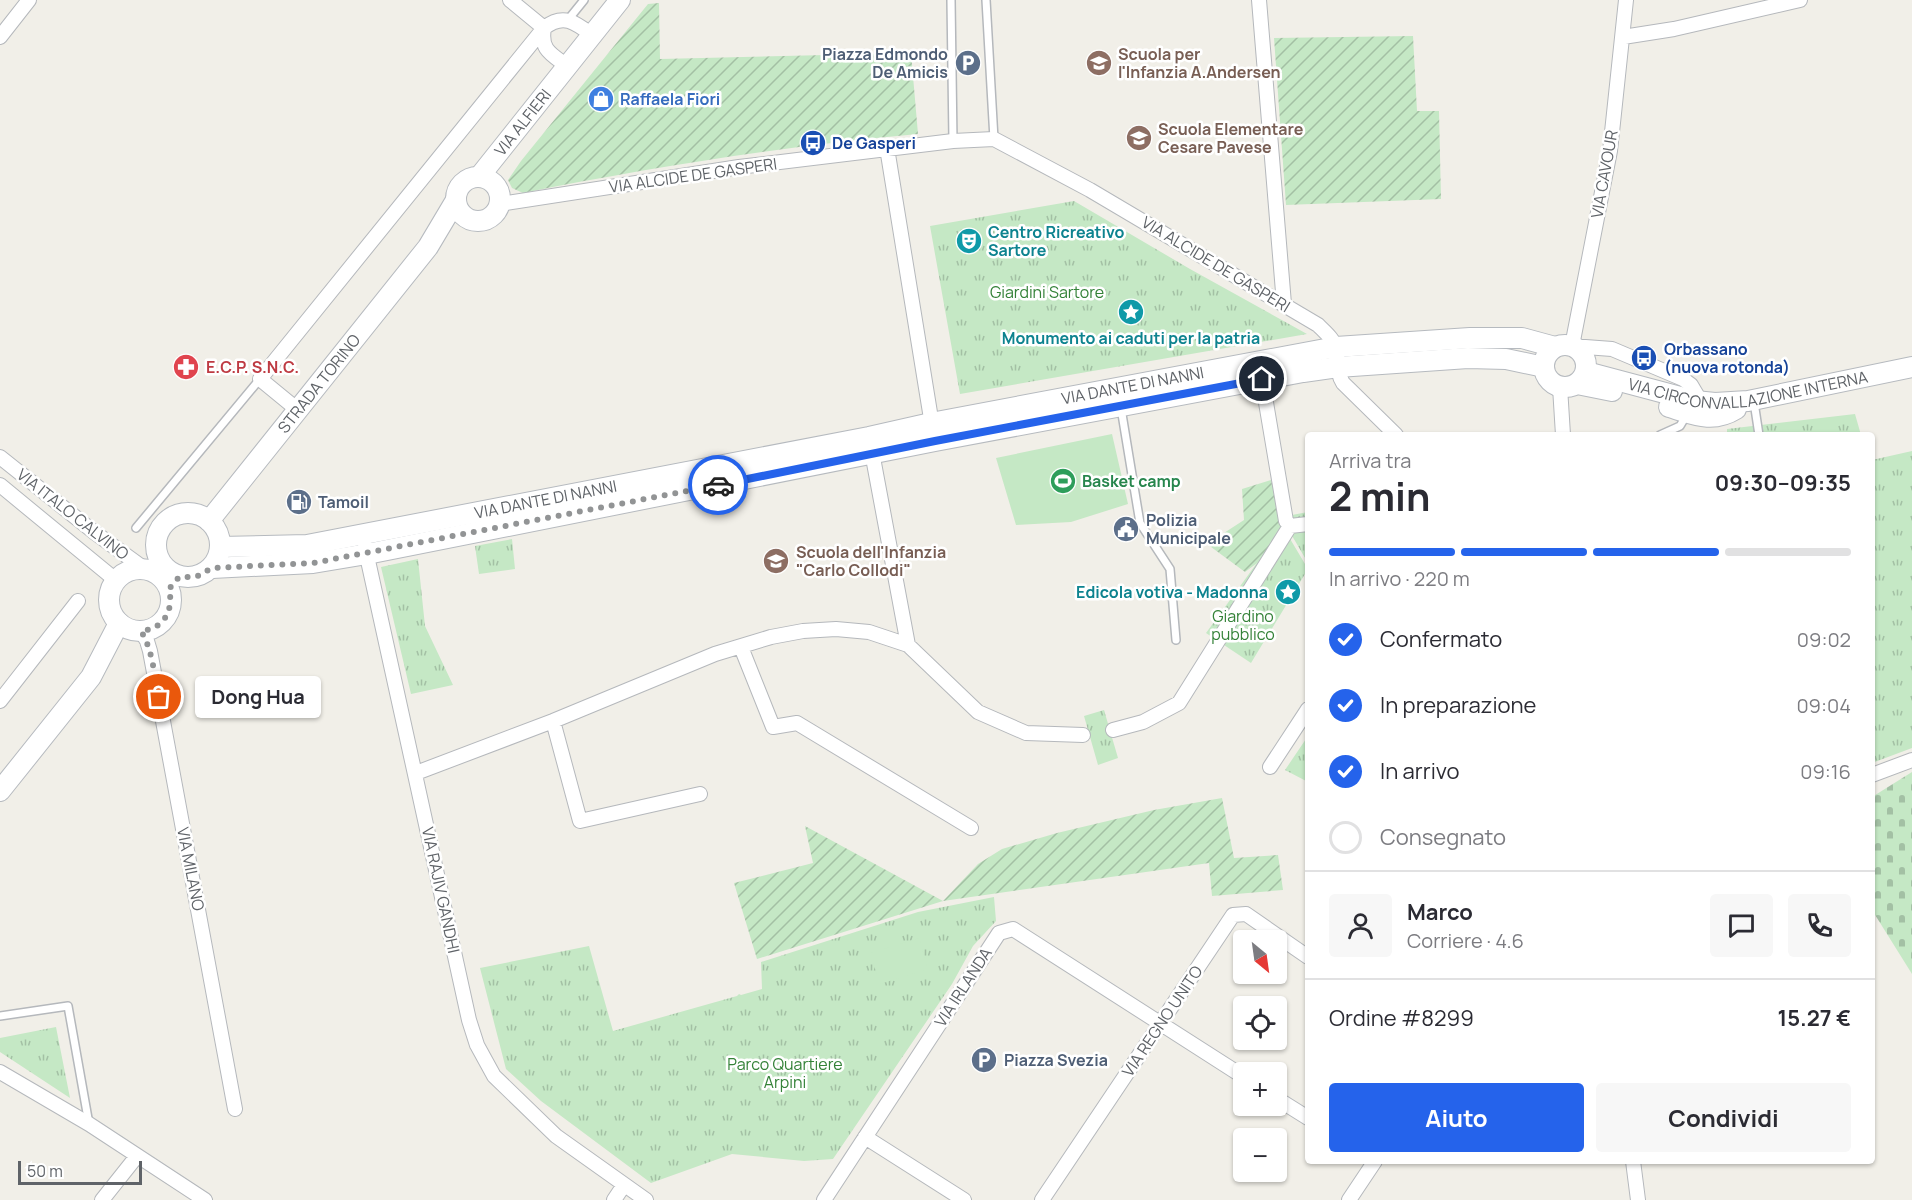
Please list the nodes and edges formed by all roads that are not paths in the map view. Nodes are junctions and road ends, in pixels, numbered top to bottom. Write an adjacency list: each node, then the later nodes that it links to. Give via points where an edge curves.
1 (29, 0): 13 (street)
2 (510, 0): 11 (street)
3 (584, 0): 10 (lane)
4 (620, 0): 12 (street, VIA ALFIERI)
5 (951, 0): 17 (lane)
6 (986, 0): 16 (lane)
7 (1259, 0): 24 (street)
8 (1626, 0): 14 (street, VIA CAVOUR)
9 (1800, 0): 14 (street)
10 (567, 21): 11 (street, via 551,22); 12 (street)
11 (544, 28): 15 (street, via 545,48); 29 (street)
12 (592, 35): 15 (street, VIA ALFIERI)
13 (0, 37)
14 (1623, 37): 25 (street, VIA CAVOUR, via 1610,151)
15 (567, 66): 19 (street, VIA ALFIERI)
16 (994, 139): 17 (street, VIA ALCIDE DE GASPERI); 24 (street, VIA ALCIDE DE GASPERI, via 1090,190)
17 (953, 141): 18 (street, VIA ALCIDE DE GASPERI)
18 (887, 148): 21 (street, VIA ALCIDE DE GASPERI); 36 (street)
19 (479, 177): 20 (street, via 463,184); 21 (street, via 494,183 500,191)
20 (456, 200): 22 (street, via 461,214); 23 (street, STRADA TORINO)
21 (500, 204): 22 (street, via 489,219)
22 (471, 220): 23 (street, STRADA TORINO)
23 (428, 246): 35 (street, STRADA TORINO)
24 (1284, 304): 26 (street, VIA ALCIDE DE GASPERI, via 1328,334)
25 (1564, 346): 26 (street, VIA DANTE DI NANNI, via 1522,338 1389,342); 27 (street, via 1546,357); 31 (street, via 1581,351 1584,356 1587,367); 34 (street, VIA DANTE DI NANNI, via 1612,349 1683,379 1691,385)
26 (1337, 357): 27 (street, VIA DANTE DI NANNI, via 1506,359); 30 (street, VIA DANTE DI NANNI); 36 (street, VIA DANTE DI NANNI); 37 (street, via 1338,376 1343,383)
27 (1544, 367): 31 (street, via 1549,380)
28 (1912, 367): 32 (street, VIA CIRCONVALLAZIONE INTERNA)
29 (260, 379): 35 (street); 47 (lane)
30 (1262, 379): 33 (street, VIA DANTE DI NANNI); 45 (street)
31 (1574, 381): 34 (street); 38 (street)
32 (1751, 400): 34 (street, via 1729,413 1714,416 1702,417); 40 (lane)
33 (1121, 405): 36 (street, VIA DANTE DI NANNI); 58 (lane, via 1140,523 1170,569)
34 (1694, 408): 39 (lane, via 1680,426)
35 (298, 411): 44 (street, STRADA TORINO)
36 (933, 432): 41 (street, VIA DANTE DI NANNI)
37 (1393, 432)
38 (1564, 432)
39 (1667, 432)
40 (1758, 432)
41 (870, 446): 48 (street, VIA DANTE DI NANNI); 50 (street, VIA DANTE DI NANNI); 59 (street)
42 (0, 457): 51 (street, VIA ITALO CALVINO, via 94,532)
43 (0, 484): 53 (street, VIA ITALO CALVINO)
44 (209, 521): 49 (street, via 217,531); 51 (street, via 185,513 172,518 157,537)
45 (1286, 521)
46 (1305, 524): 64 (street, via 1290,526 1179,702 1143,722)
47 (136, 528)
48 (362, 533): 49 (street, VIA DANTE DI NANNI, via 307,545); 50 (street, VIA RAJIV GANDHI)
49 (220, 547): 52 (street)
50 (367, 554): 52 (street, VIA DANTE DI NANNI, via 313,563); 68 (street, VIA RAJIV GANDHI)
51 (152, 563): 53 (street); 54 (street, via 162,578)
52 (212, 568): 54 (street)
53 (115, 582): 56 (street, via 109,602)
54 (174, 583): 57 (street, via 165,619 154,628)
55 (78, 601): 61 (street)
56 (119, 623): 57 (street); 70 (street, via 91,677)
57 (141, 631): 79 (street, VIA MILANO, via 150,651)
58 (1176, 640)
59 (908, 645): 60 (street, via 869,632 836,629 771,637); 65 (street, via 978,712 1026,733)
60 (741, 647): 63 (street, via 715,654); 72 (street, via 773,727 796,723)
61 (0, 701)
62 (1305, 714): 67 (street)
63 (553, 721): 68 (street); 71 (street, via 580,821)
64 (1113, 730)
65 (1083, 735)
66 (1912, 760): 69 (street)
67 (1270, 767)
68 (416, 773): 86 (street, VIA RAJIV GANDHI, via 477,1046 494,1076 556,1136)
69 (1875, 774)
70 (0, 791)
71 (700, 794)
72 (971, 828)
73 (1305, 955): 75 (street, VIA REGNO UNITO, via 1246,914 1233,915)
74 (0, 1016): 81 (lane, via 68,1006)
75 (1160, 1024): 76 (street, VIA IRLANDA); 82 (street, VIA IRLANDA, via 1013,929 999,933); 93 (street, VIA REGNO UNITO)
76 (1233, 1070)
77 (0, 1072): 81 (street)
78 (1287, 1105): 80 (street)
79 (235, 1109)
80 (1305, 1116)
81 (89, 1124): 83 (street)
82 (865, 1137): 91 (street, VIA IRLANDA); 92 (street)
83 (137, 1156): 87 (street); 88 (street)
84 (1373, 1164): 94 (street)
85 (1633, 1164): 95 (street)
86 (624, 1185): 89 (street); 90 (street, VIA RAJIV GANDHI)
87 (102, 1200)
88 (205, 1200)
89 (614, 1200)
90 (646, 1200)
91 (824, 1200)
92 (964, 1200)
93 (1042, 1200)
94 (1349, 1200)
95 (1638, 1200)

